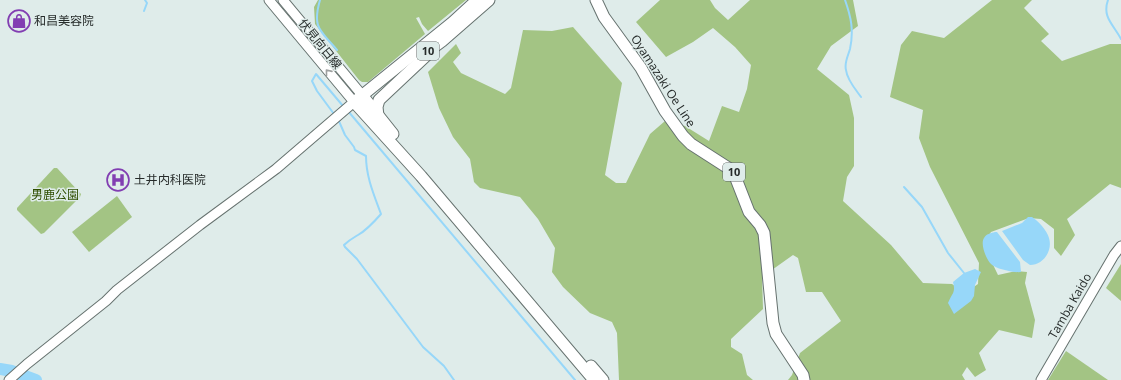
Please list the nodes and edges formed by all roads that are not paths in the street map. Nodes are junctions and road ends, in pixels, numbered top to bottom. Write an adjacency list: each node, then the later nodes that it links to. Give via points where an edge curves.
1 (269, 0): 8 (street, 伏見向日線, one-way to 1)
2 (284, 0): 7 (street, 伏見向日線)
3 (477, 0): 7 (main road, 10)
4 (489, 0): 6 (main road, 10)
5 (596, 0): 14 (main road, Oyamazaki Oe Line / 10, via 604,17 641,68 665,111 683,136 691,144 733,170 749,212 764,233 776,334)
6 (442, 41): 7 (main road, 10, via 379,87); 9 (main road, 10, via 379,100)
7 (362, 95): 8 (main road, 10); 9 (main road)
8 (354, 102): 11 (street, via 276,169 117,290); 12 (main road, via 421,176)
9 (378, 116): 13 (main road, via 572,346)
10 (1121, 246): 15 (street, Tamba Kaido)
11 (9, 380)
12 (594, 380)
13 (604, 380)
14 (804, 380)
15 (1041, 380)

